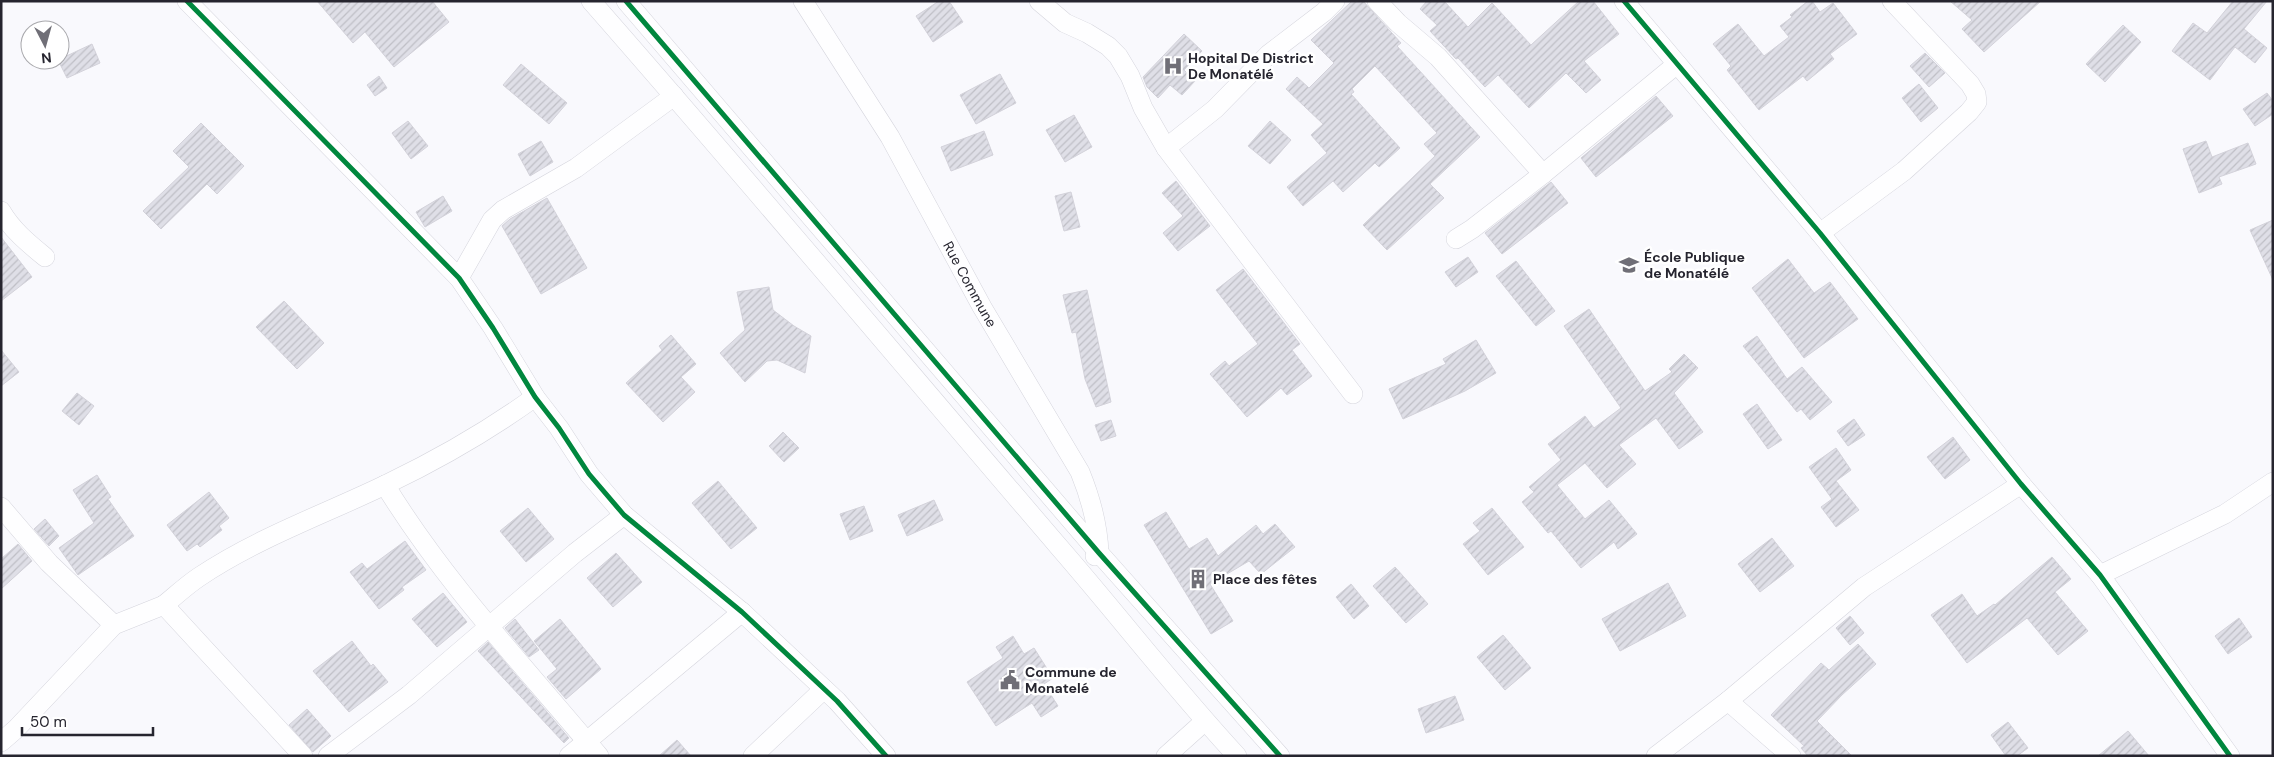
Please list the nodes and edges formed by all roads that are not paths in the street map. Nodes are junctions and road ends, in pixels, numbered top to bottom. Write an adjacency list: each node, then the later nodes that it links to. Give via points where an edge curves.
1 (188, 1): 20 (street)
2 (591, 1): 11 (street)
3 (626, 1): 17 (street)
4 (803, 1): 28 (street, Rue Commune, via 890,137 982,307 1080,472 1092,502)
5 (1039, 1): 12 (street, via 1064,23 1087,32 1118,56)
6 (1335, 1): 12 (street, via 1269,54 1215,109)
7 (1377, 1): 13 (street, via 1438,57)
8 (1624, 1): 10 (street)
9 (1892, 1): 15 (street, via 1970,84 1977,102 1904,171)
10 (1677, 64): 13 (street); 15 (street)
11 (674, 96): 19 (street); 20 (street, via 576,168 498,215 480,239)
12 (1166, 148): 21 (street)
13 (1543, 174): 16 (street)
14 (1, 211): 18 (street, via 22,238)
15 (1820, 233): 24 (street)
16 (1456, 239)
17 (842, 254): 19 (street); 28 (street)
18 (45, 257)
19 (822, 271): 29 (street)
20 (459, 278): 22 (street)
21 (1353, 394)
22 (535, 397): 25 (street, via 455,449); 27 (street)
23 (2273, 482): 30 (street, via 2225,514)
24 (2021, 484): 30 (street); 36 (street, via 1864,587)
25 (385, 485): 31 (street, via 240,553 199,577); 34 (street, via 455,586)
26 (1, 507): 33 (street, via 49,563)
27 (624, 515): 32 (street); 34 (street)
28 (1099, 553): 29 (street); 48 (street)
29 (1077, 568): 37 (street)
30 (2100, 575): 51 (street)
31 (164, 605): 33 (street); 40 (street)
32 (742, 612): 35 (street); 38 (street)
33 (114, 625): 39 (street)
34 (489, 625): 38 (street); 41 (street, via 409,695)
35 (824, 689): 44 (street); 45 (street)
36 (1728, 701): 49 (street); 50 (street)
37 (1205, 721): 46 (street); 47 (street)
38 (586, 741): 42 (street); 43 (street)
39 (1, 742)
40 (303, 756)
41 (328, 756)
42 (569, 756)
43 (599, 756)
44 (753, 756)
45 (886, 756)
46 (1166, 756)
47 (1237, 756)
48 (1280, 756)
49 (1656, 756)
50 (1791, 756)
51 (2230, 756)

